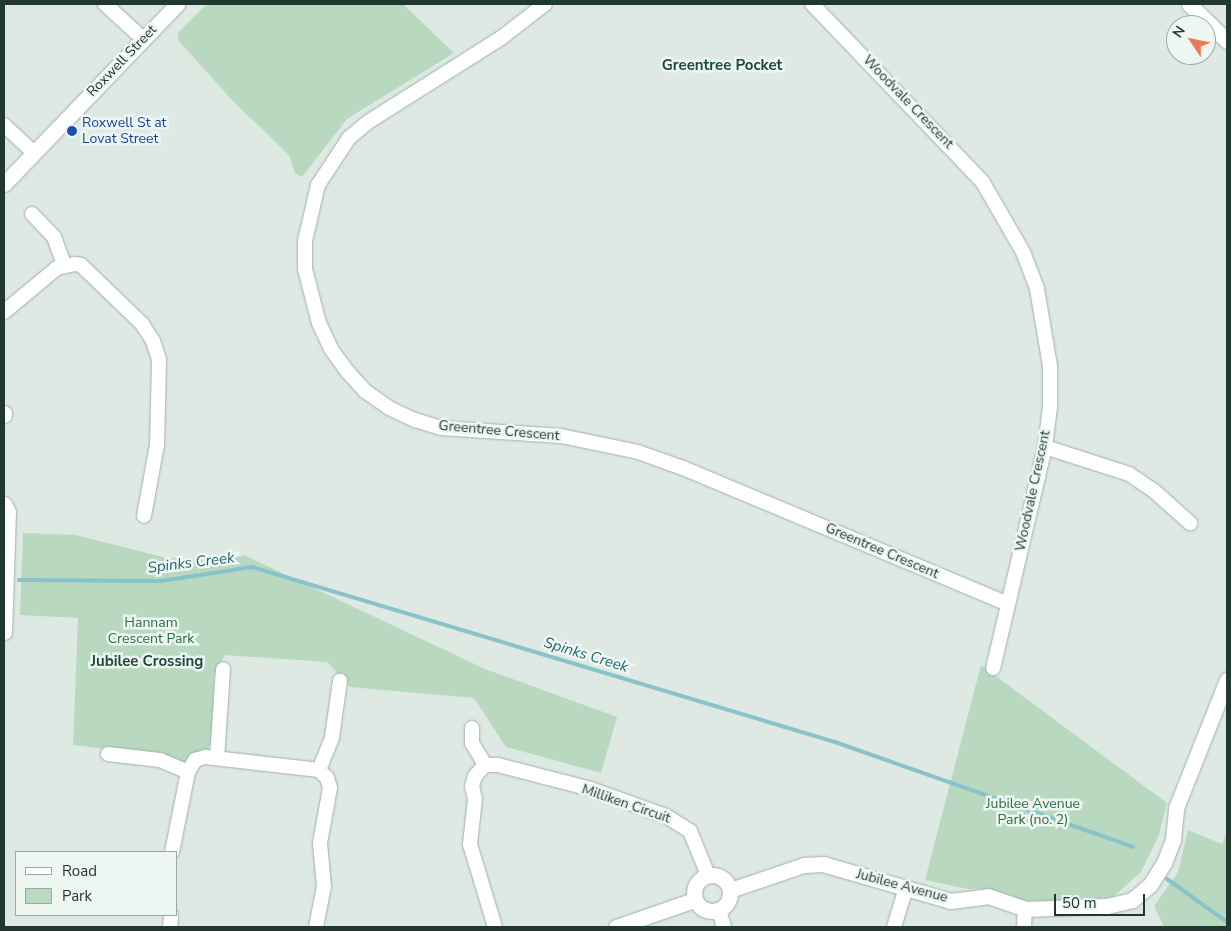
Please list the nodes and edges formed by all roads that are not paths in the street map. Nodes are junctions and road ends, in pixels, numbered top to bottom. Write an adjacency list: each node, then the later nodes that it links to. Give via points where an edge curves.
1 (105, 4): 6 (street)
2 (177, 4): 6 (street, Roxwell Street)
3 (545, 4): 18 (street, Greentree Crescent, via 501,38 368,122 349,138 318,185 306,232 305,269 319,323 348,372 381,402 415,420 442,428 561,436 638,452)
4 (812, 4): 14 (street, Woodvale Crescent, via 959,155 1003,214 1037,289 1046,328 1050,366)
5 (1189, 4): 7 (street)
6 (143, 39): 9 (street, Roxwell Street)
7 (1227, 41)
8 (4, 125): 9 (street)
9 (34, 153): 10 (street, Roxwell Street)
10 (4, 184)
11 (32, 214): 12 (street, via 54,238)
12 (64, 264): 13 (street); 16 (street, via 82,266 142,324 153,341 159,360 158,445)
13 (4, 312)
14 (1045, 447): 17 (street, via 1130,474); 18 (street, Woodvale Crescent)
15 (4, 504): 19 (street, via 8,512)
16 (144, 516)
17 (1190, 523)
18 (1008, 604): 21 (street, Woodvale Crescent)
19 (4, 632)
20 (223, 668): 26 (street)
21 (992, 668)
22 (1227, 680): 35 (street, Jubilee Avenue, via 1176,808 1173,839 1167,855 1150,884 1132,900 1107,906)
23 (340, 681): 28 (street, via 332,737)
24 (472, 728): 27 (street, via 472,743)
25 (108, 754): 29 (street, via 160,760)
26 (217, 758): 28 (street); 29 (street, via 198,758)
27 (485, 765): 31 (street, Milliken Circuit, via 498,765 591,789 674,820 690,831); 38 (street, via 475,776 472,786 474,816 470,844)
28 (319, 770): 37 (street, via 327,778 330,788 320,843 324,886)
29 (188, 772): 30 (street)
30 (172, 851)
31 (708, 875): 33 (street, via 720,876); 34 (street, via 697,881)
32 (906, 888): 33 (street, Jubilee Avenue, via 823,864 804,865); 35 (street, Jubilee Avenue, via 950,901 988,896); 41 (street)
33 (730, 890): 36 (street, via 728,902)
34 (694, 900): 36 (street, via 707,911); 39 (street)
35 (1025, 908): 42 (street)
36 (719, 910): 40 (street)
37 (316, 927)
38 (495, 927)
39 (616, 927)
40 (724, 927)
41 (894, 927)
42 (1024, 927)

